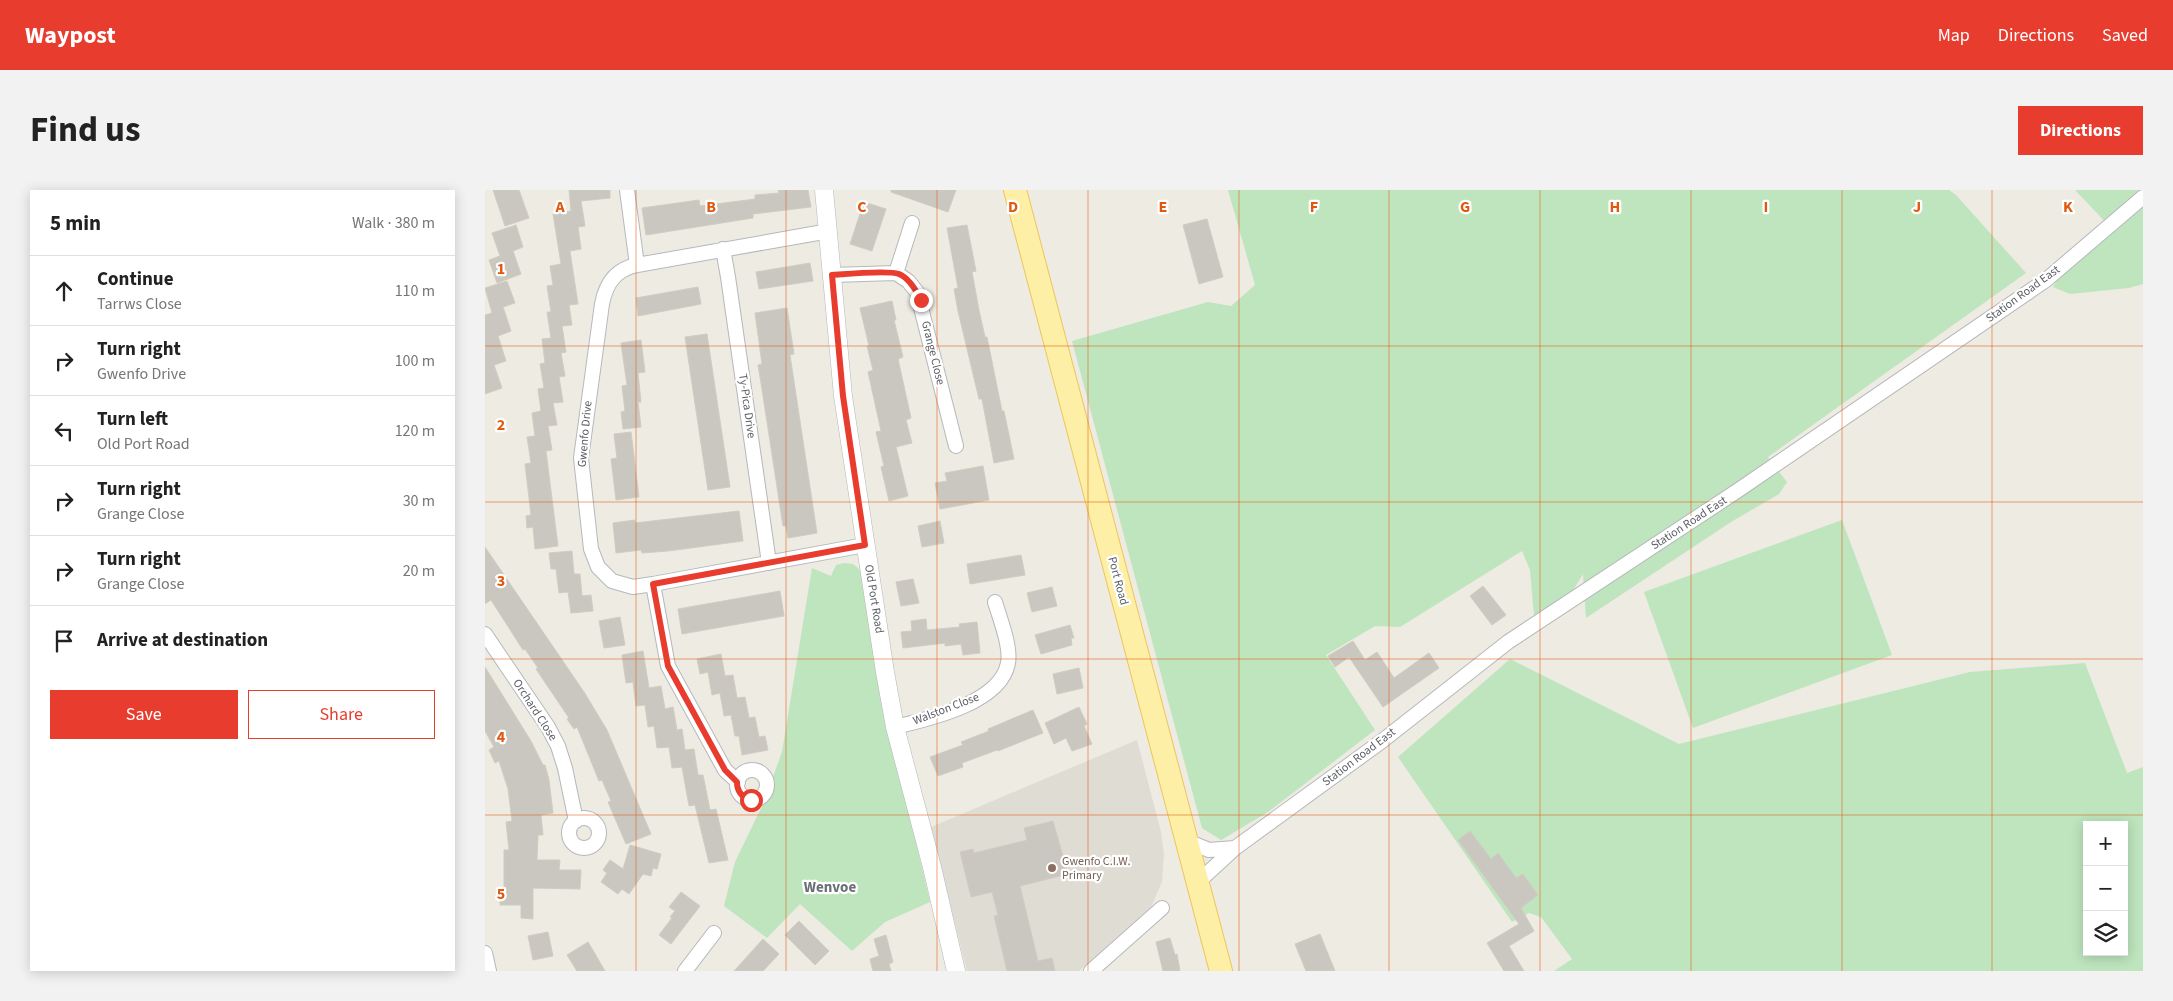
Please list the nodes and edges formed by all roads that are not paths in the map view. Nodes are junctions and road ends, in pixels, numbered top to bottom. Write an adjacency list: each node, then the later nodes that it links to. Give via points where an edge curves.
1 (627, 190): 8 (street)
2 (824, 190): 6 (street, Old Port Road)
3 (1015, 190): 20 (main road, Port Road)
4 (2139, 202): 21 (street, Station Road East, via 2046,280 1745,486 1509,642 1383,741)
5 (912, 222): 9 (street)
6 (829, 231): 7 (street, Gwenfo Drive); 10 (street, Old Port Road)
7 (723, 250): 8 (street, Gwenfo Drive); 13 (street, Ty-Pica Drive)
8 (637, 265): 14 (street, Gwenfo Drive, via 622,269 604,294 581,463 591,549 598,567 605,576 622,585)
9 (896, 273): 10 (street); 11 (street, Grange Close, via 908,281 921,300)
10 (832, 275): 12 (street, Old Port Road, via 843,396)
11 (956, 446)
12 (865, 545): 13 (street, Gwenfo Drive); 17 (street, Old Port Road)
13 (769, 563): 14 (street, Gwenfo Drive)
14 (653, 584): 18 (street, via 668,666 725,770)
15 (995, 602): 17 (street, Walston Close, via 1009,661 997,686 976,700)
16 (485, 634): 19 (street, Orchard Close, via 558,746)
17 (895, 727): 28 (street, Old Port Road)
18 (737, 782)
19 (576, 821)
20 (1187, 841): 21 (street, via 1209,850); 22 (main road, Port Road)
21 (1235, 848): 22 (street, Station Road East)
22 (1198, 882): 30 (main road, Port Road)
23 (1162, 908): 29 (street)
24 (714, 933): 27 (street)
25 (485, 953): 26 (street)
26 (489, 971)
27 (685, 971)
28 (956, 971)
29 (1091, 971)
30 (1221, 971)

